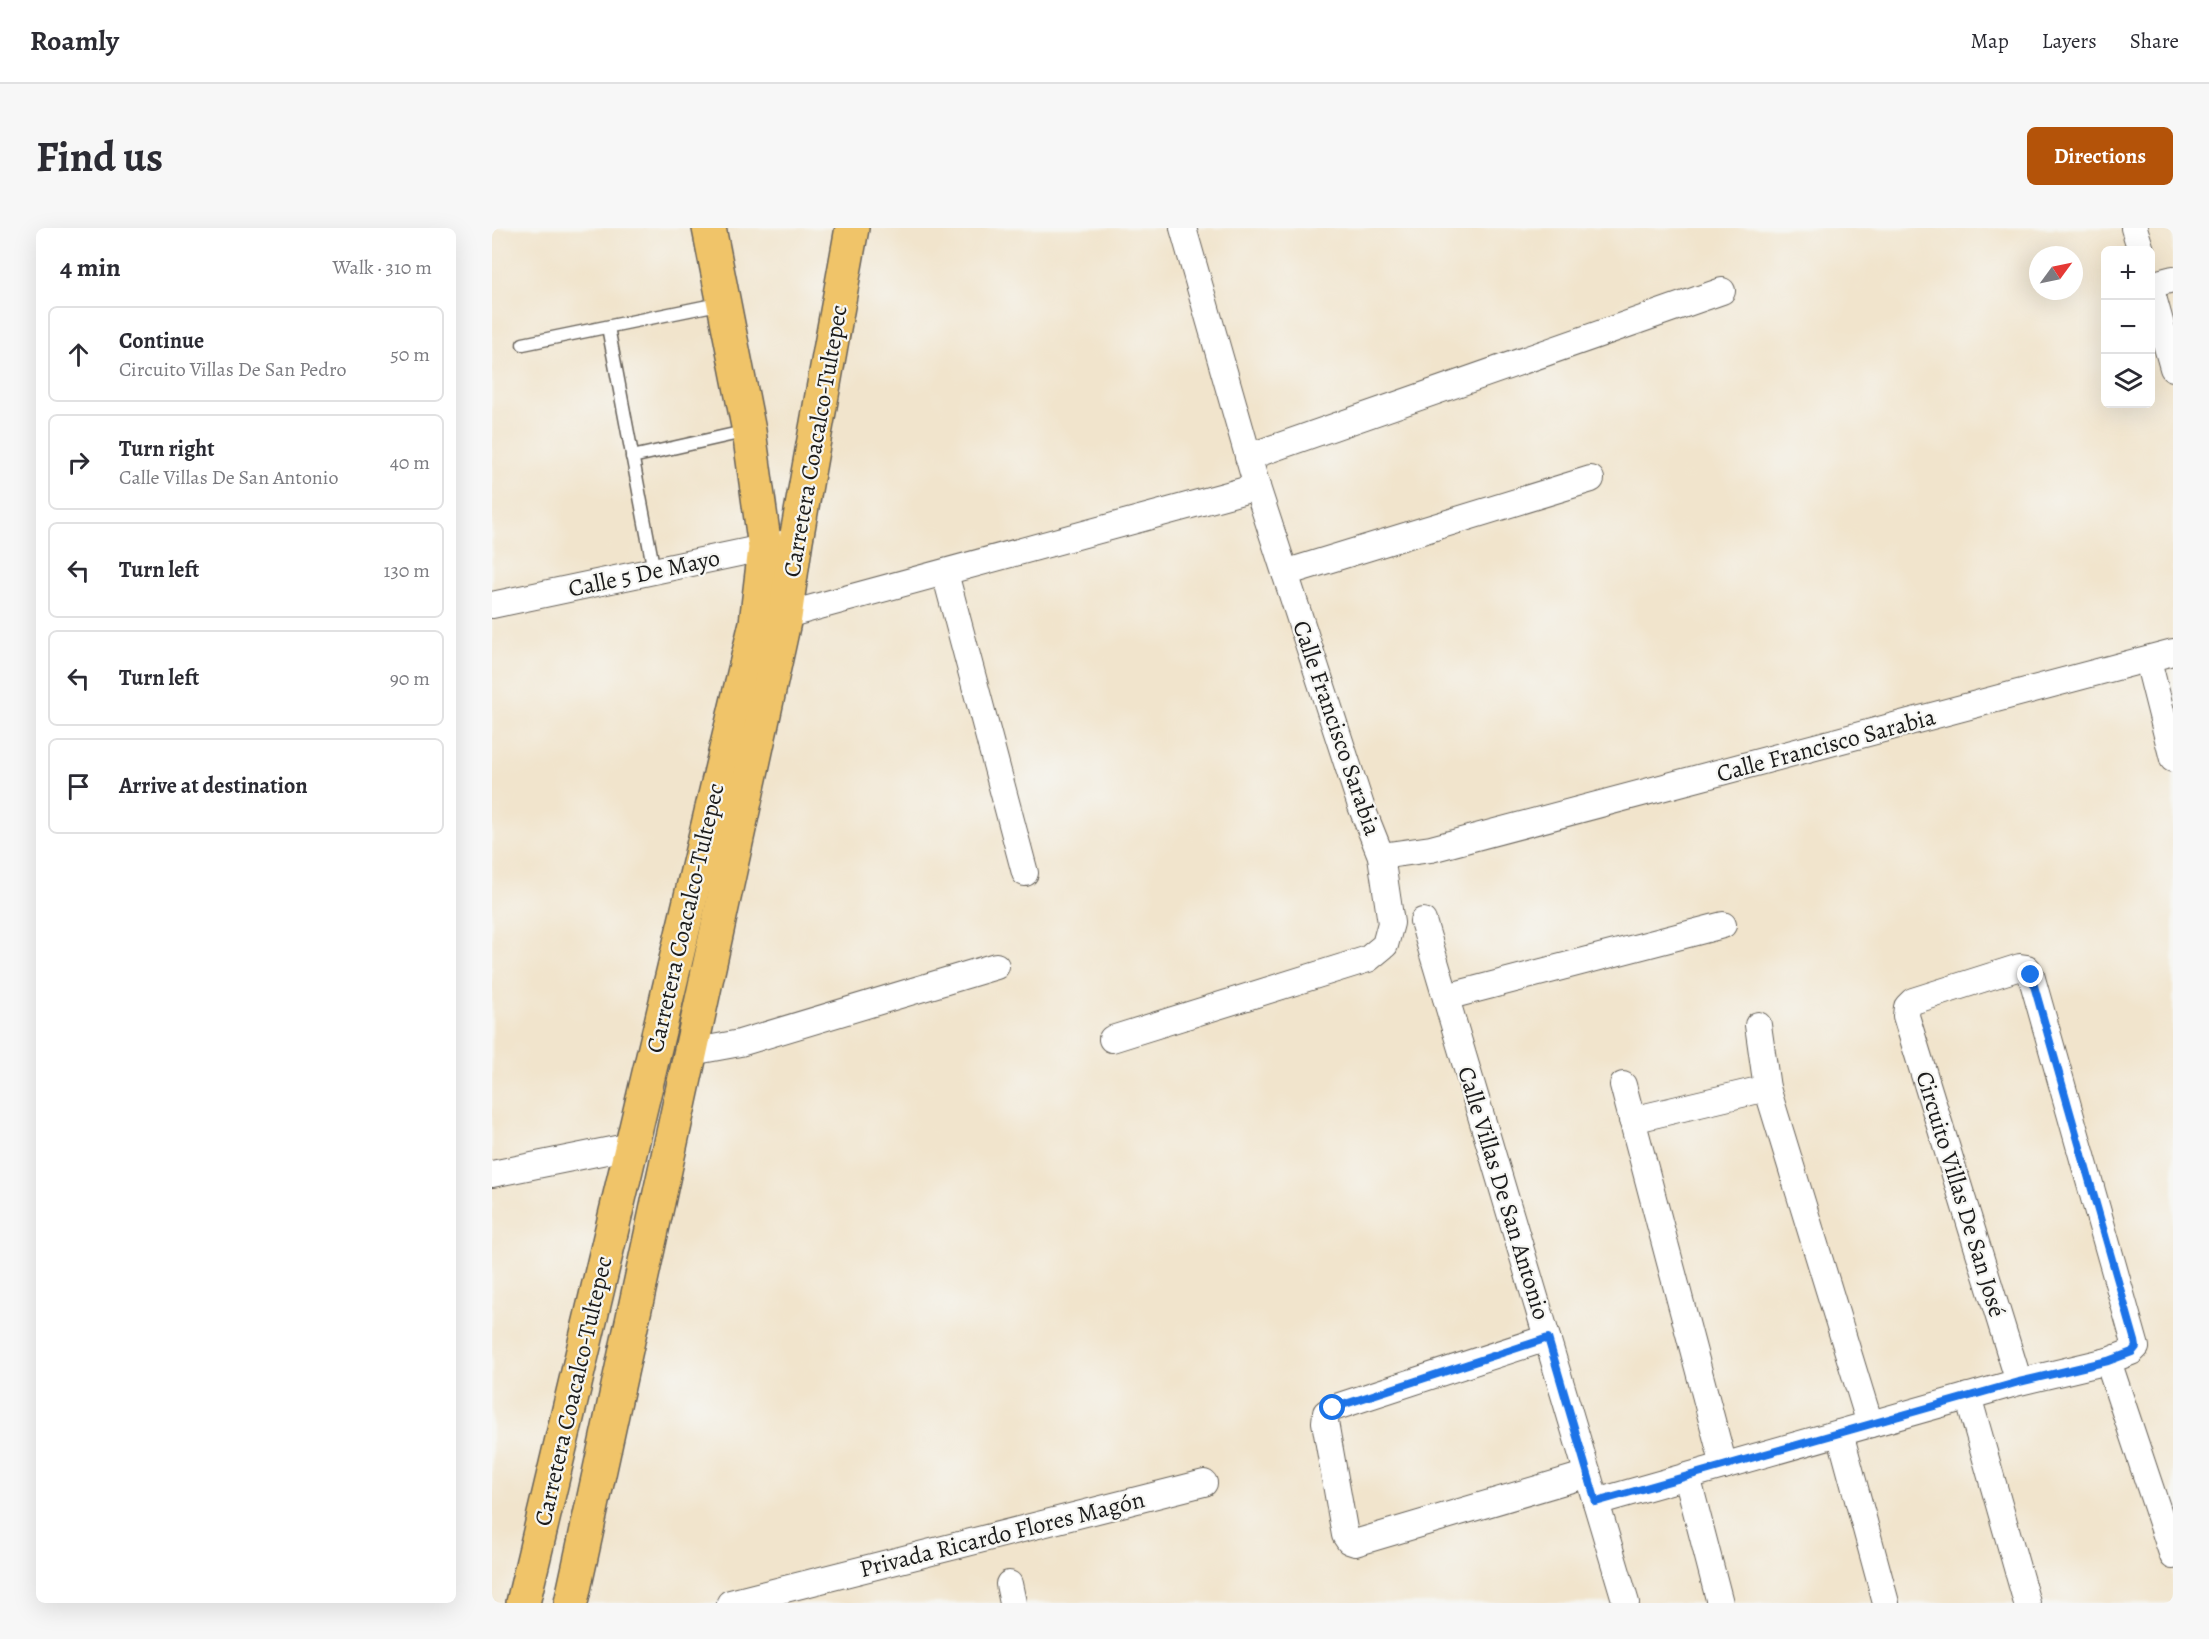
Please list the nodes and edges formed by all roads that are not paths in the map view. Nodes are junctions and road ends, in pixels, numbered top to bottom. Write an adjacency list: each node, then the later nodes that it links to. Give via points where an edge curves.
1 (709, 228): 10 (main road, Carretera Coacalco-Tultepec)
2 (852, 228): 19 (main road, Carretera Coacalco-Tultepec)
3 (1183, 228): 16 (street, Calle Francisco Sarabia)
4 (2134, 228): 5 (street)
5 (2140, 246)
6 (2173, 279): 7 (street)
7 (2155, 285)
8 (1722, 291): 16 (street)
9 (2155, 300): 13 (street)
10 (724, 303): 11 (lane); 14 (main road, Carretera Coacalco-Tultepec)
11 (608, 327): 12 (lane); 15 (lane)
12 (523, 344)
13 (2173, 368)
14 (750, 431): 15 (lane); 20 (main road, Carretera Coacalco-Tultepec)
15 (632, 457): 21 (lane)
16 (1248, 458): 18 (street, Calle Francisco Sarabia)
17 (1591, 479): 23 (street)
18 (1257, 488): 22 (street); 23 (street, Calle Francisco Sarabia)
19 (796, 540): 20 (street, Calle 5 De Mayo); 25 (main road, Carretera Coacalco-Tultepec)
20 (765, 548): 21 (street, Calle 5 De Mayo); 25 (main road, Carretera Coacalco-Tultepec)
21 (654, 571): 24 (street, Calle 5 De Mayo)
22 (945, 573): 25 (street); 30 (street)
23 (1284, 573): 29 (street, Calle Francisco Sarabia, via 1360,806)
24 (492, 605)
25 (770, 620): 37 (main road, Carretera Coacalco-Tultepec); 41 (main road, Carretera Coacalco-Tultepec)
26 (2173, 652): 27 (street, Calle Francisco Sarabia)
27 (2148, 660): 28 (street); 29 (street, Calle Francisco Sarabia, via 1431,849)
28 (2173, 759)
29 (1381, 856): 36 (street, via 1391,923 1385,945 1368,959)
30 (1025, 873)
31 (1423, 921): 34 (street, Calle Villas De San Antonio)
32 (1723, 925): 34 (street)
33 (996, 966): 37 (street, via 740,1043)
34 (1446, 996): 43 (street, Calle Villas De San Antonio)
35 (1758, 1024): 39 (street)
36 (1112, 1039)
37 (691, 1052): 57 (main road, Carretera Coacalco-Tultepec)
38 (1623, 1085): 40 (street)
39 (1767, 1088): 40 (street); 47 (street)
40 (1632, 1120): 49 (street)
41 (631, 1146): 42 (street); 56 (main road, Carretera Coacalco-Tultepec)
42 (492, 1174)
43 (1548, 1338): 50 (street, Calle Villas De San Antonio); 50 (street, via 1326,1413 1345,1535 1355,1543)
44 (2108, 1361): 45 (street); 45 (street, Circuito Villas De San José, via 2136,1347 2027,968 2020,967 1914,1001 1907,1007 1906,1016); 54 (street)
45 (2019, 1382): 46 (street)
46 (1968, 1396): 47 (street); 62 (street)
47 (1870, 1424): 48 (street)
48 (1840, 1433): 49 (street); 61 (street)
49 (1724, 1466): 51 (street)
50 (1588, 1474): 53 (street, Calle Villas De San Antonio)
51 (1687, 1476): 53 (street); 60 (street)
52 (1204, 1483): 55 (street, Privada Ricardo Flores Magón)
53 (1596, 1502): 59 (street, Calle Villas De San Antonio)
54 (2173, 1556)
55 (791, 1595): 58 (street, Privada Ricardo Flores Magón)
56 (523, 1603)
57 (571, 1603)
58 (730, 1603)
59 (1626, 1603)
60 (1720, 1603)
61 (1886, 1603)
62 (2027, 1603)

